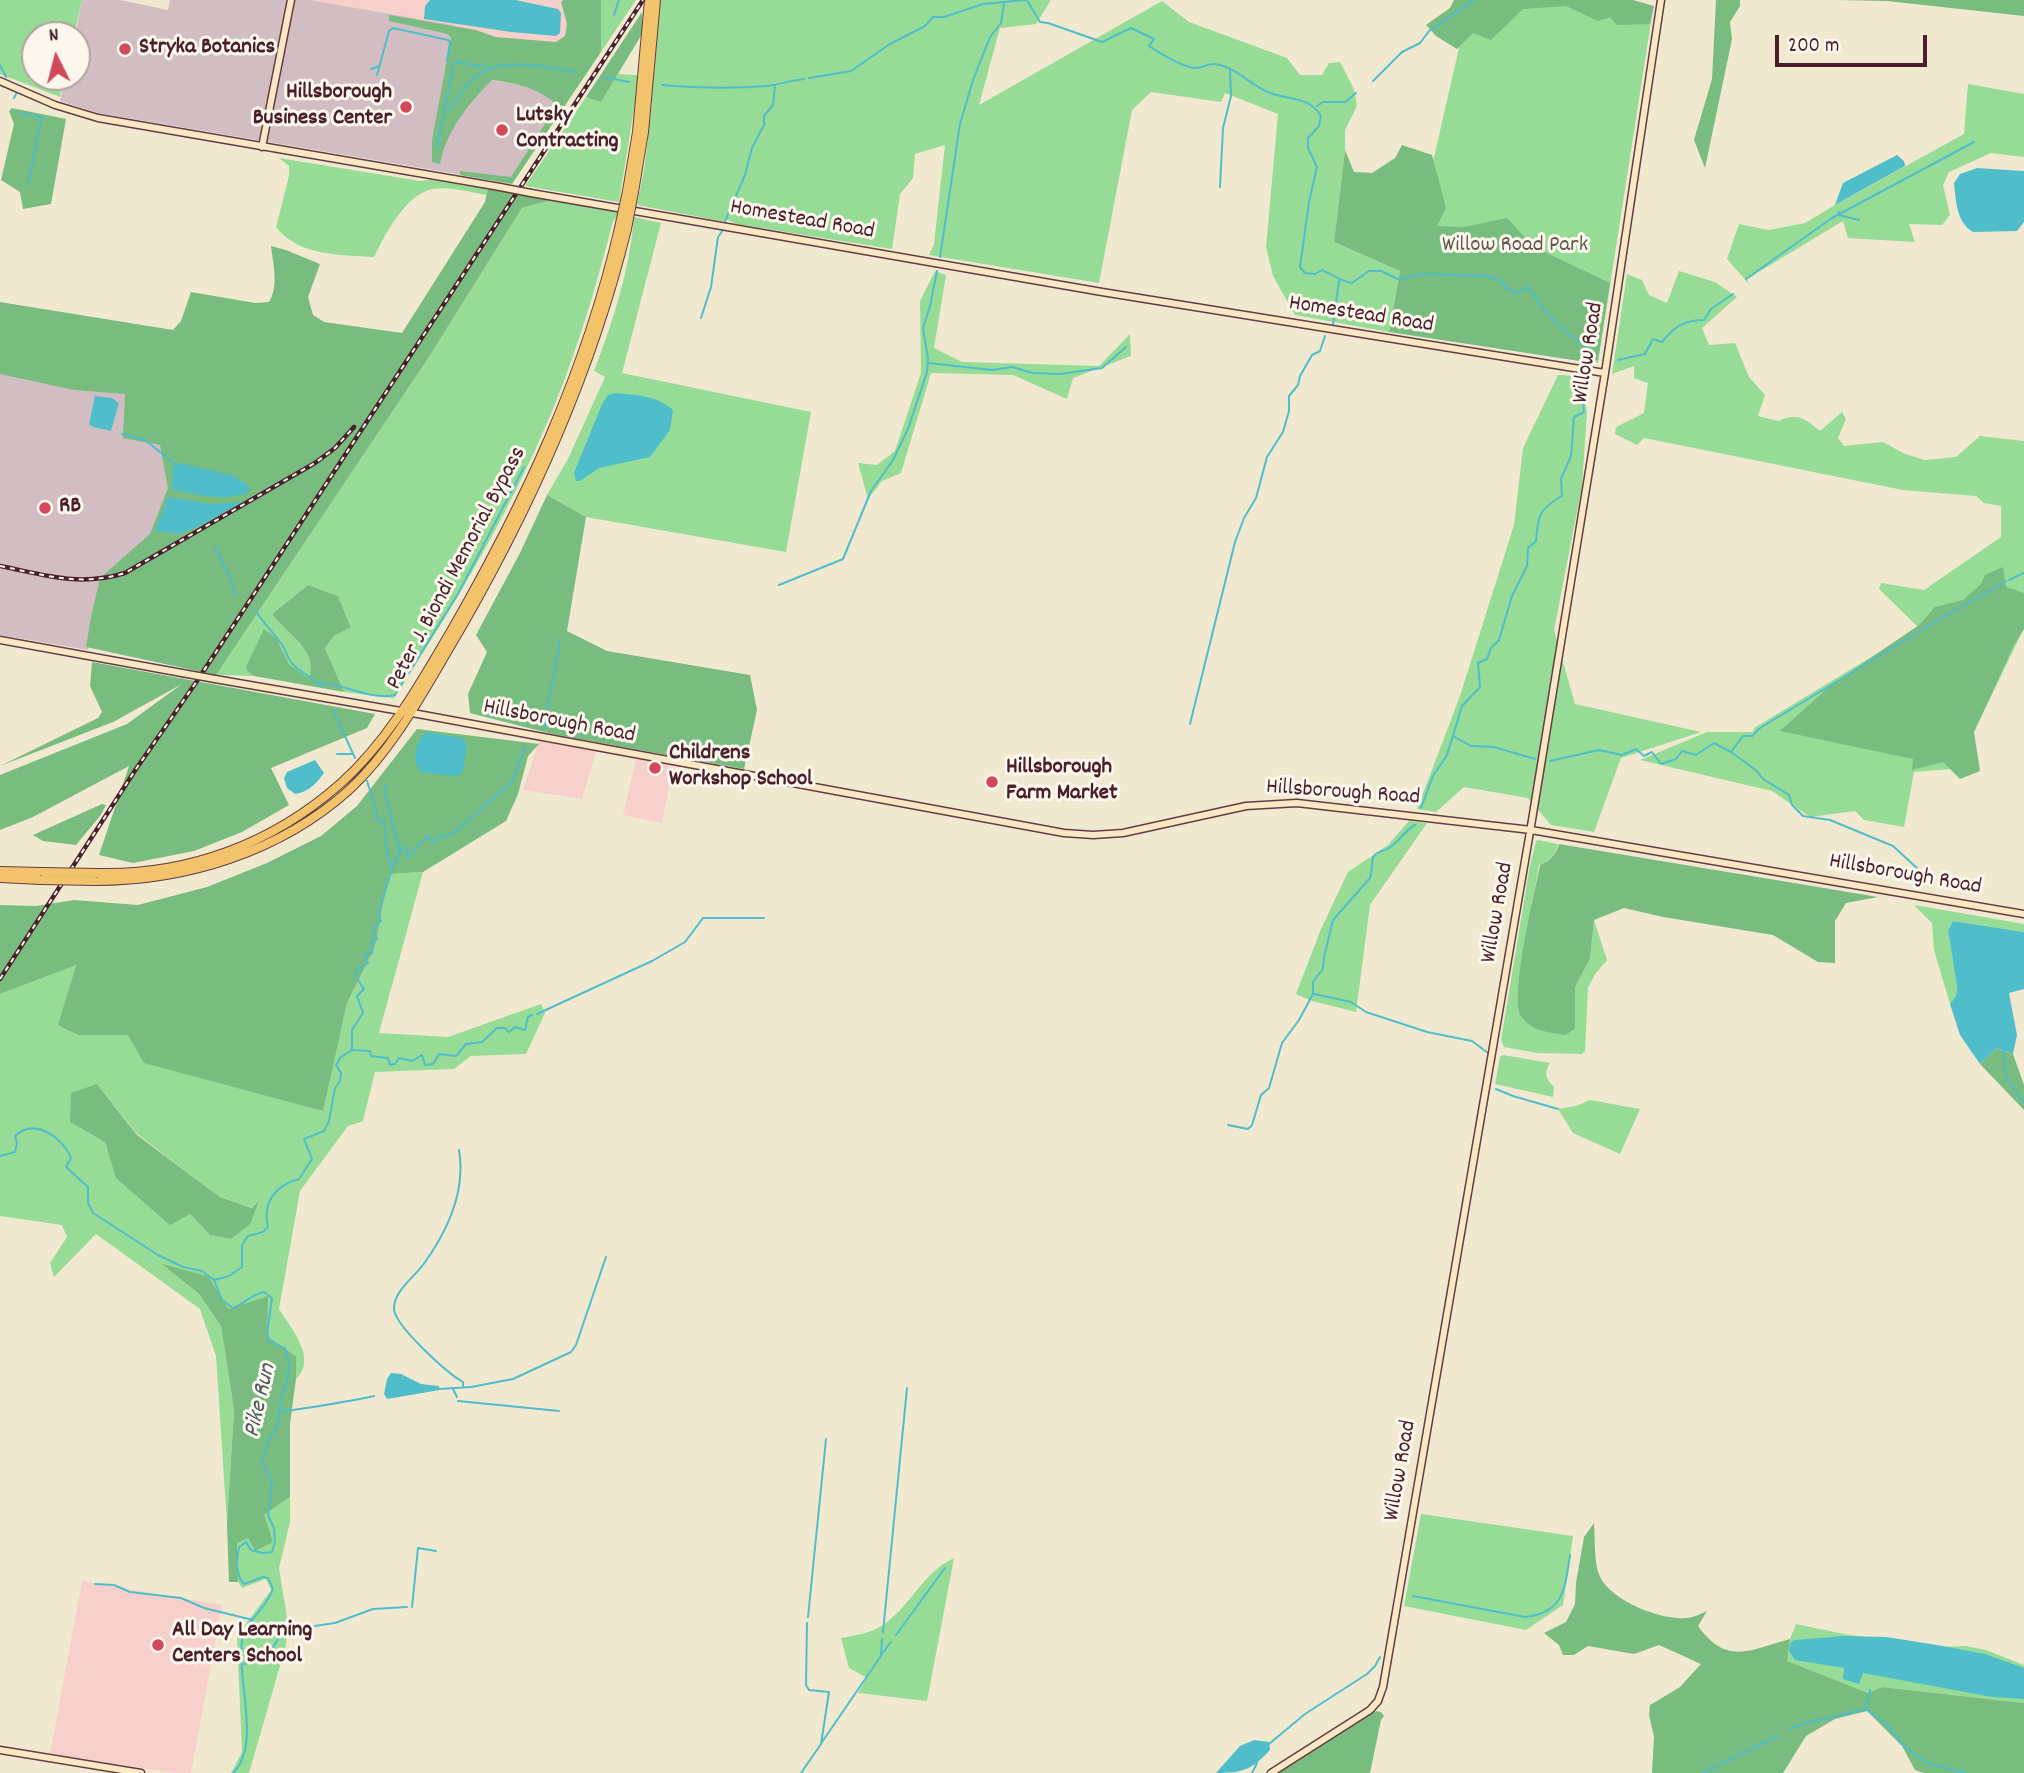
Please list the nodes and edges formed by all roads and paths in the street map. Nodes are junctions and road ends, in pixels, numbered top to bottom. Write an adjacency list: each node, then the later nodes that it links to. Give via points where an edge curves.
1 (291, 0): 6 (street)
2 (649, 0): 7 (highway, Peter J. Biondi Memorial Bypass)
3 (656, 0): 7 (highway, Peter J. Biondi Memorial Bypass, via 644,132)
4 (1661, 0): 8 (street, Willow Road)
5 (0, 80): 6 (street, Homestead Road, via 89,116)
6 (262, 147): 8 (street, Homestead Road, bridge, via 1150,300)
7 (631, 191): 10 (highway, Peter J. Biondi Memorial Bypass, bridge, via 599,328 563,427 499,561)
8 (1605, 373): 11 (street, Willow Road)
9 (0, 640): 10 (street, Hillsborough Road, bridge)
10 (407, 712): 11 (street, Hillsborough Road, via 1063,833 1123,833 1238,807 1283,803); 13 (highway, Peter J. Biondi Memorial Bypass, bridge, via 338,786 269,834 199,862 96,877)
11 (1531, 830): 15 (street, Hillsborough Road); 18 (street, Willow Road, via 1380,1696 1366,1714)
12 (0, 871): 13 (highway, Peter J. Biondi Memorial Bypass)
13 (42, 876): 14 (highway, Peter J. Biondi Memorial Bypass)
14 (0, 878)
15 (2024, 914)
16 (0, 1750): 17 (street)
17 (141, 1773)
18 (1271, 1773)

